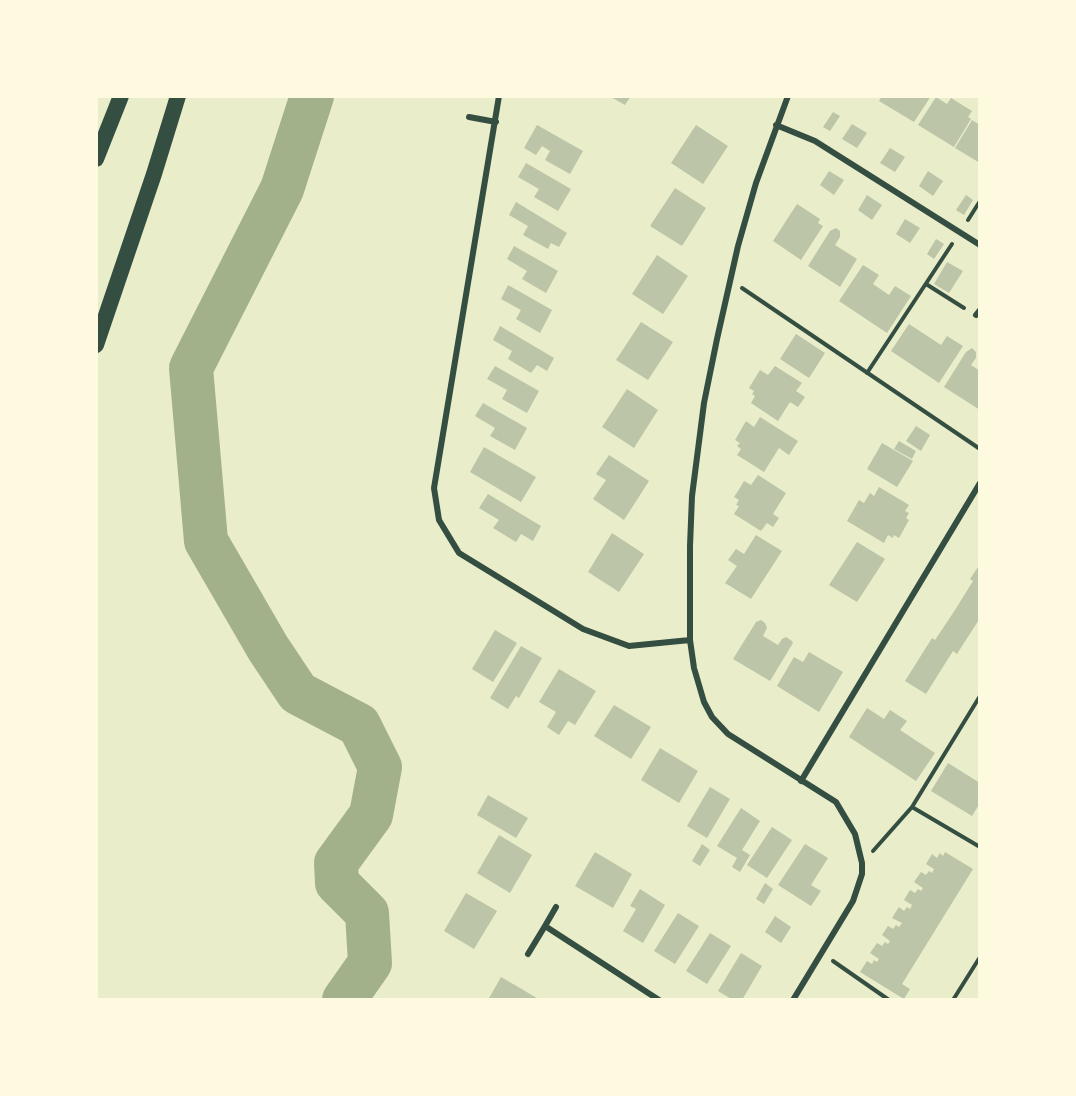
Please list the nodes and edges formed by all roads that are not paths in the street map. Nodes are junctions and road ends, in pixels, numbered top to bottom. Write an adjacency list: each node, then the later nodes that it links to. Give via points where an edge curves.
1 (121, 96): 8 (highway)
2 (178, 96): 10 (highway)
3 (499, 96): 6 (street)
4 (788, 96): 7 (street)
5 (469, 117): 6 (street)
6 (496, 122): 12 (street, via 434,488 439,520 459,553 583,629 629,646)
7 (777, 125): 9 (street, via 815,141); 12 (street, via 756,183 730,280 704,403 692,496)
8 (96, 159)
9 (980, 245)
10 (96, 345)
11 (980, 483): 13 (street)
12 (690, 640): 13 (street, via 694,668 712,717 728,734)
13 (801, 780): 18 (street, via 836,802 855,834 862,874 853,901)
14 (556, 907): 15 (street)
15 (545, 926): 16 (street); 17 (street)
16 (528, 954)
17 (659, 1000)
18 (794, 1000)

